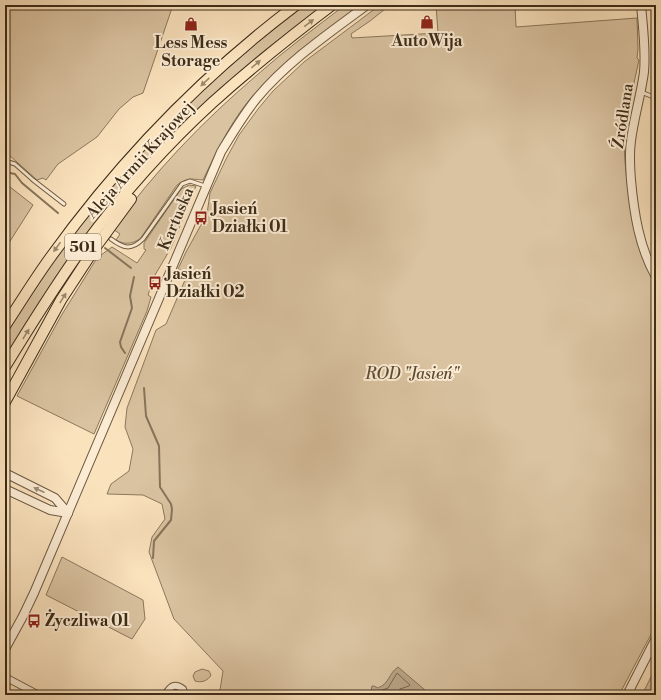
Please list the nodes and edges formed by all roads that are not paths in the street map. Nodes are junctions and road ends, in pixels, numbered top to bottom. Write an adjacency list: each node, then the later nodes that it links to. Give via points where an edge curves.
1 (284, 5): 6 (main road)
2 (296, 5): 6 (main road, Aleja Armii Krajowej / 501)
3 (332, 5): 9 (main road, Aleja Armii Krajowej / 501, one-way to 3, via 257,63)
4 (367, 5): 11 (street, Kartuska, via 296,58 257,98 221,152)
5 (641, 5): 7 (street, Źródlana, via 644,71)
6 (255, 38): 15 (main road, Aleja Armii Krajowej / 501, one-way to 15, via 149,136 49,259)
7 (641, 92): 8 (lane); 14 (street, Źródlana, via 630,142 633,203 647,259)
8 (656, 98)
9 (177, 138): 16 (main road, Aleja Armii Krajowej / 501, one-way to 9, via 50,295 84,247); 17 (main road, one-way to 9, via 61,300 118,215)
10 (5, 161): 12 (lane, via 16,164)
11 (205, 186): 13 (lane, via 190,181 182,184 143,239 134,246 125,247); 20 (street, Kartuska)
12 (64, 204)
13 (111, 239)
14 (656, 277)
15 (5, 326)
16 (5, 367)
17 (5, 402)
18 (5, 474): 20 (street, one-way to 18, via 55,498)
19 (5, 489): 20 (street, via 50,510)
20 (68, 512): 22 (street, Kartuska, via 23,616)
21 (656, 638): 27 (street)
22 (6, 647)
23 (5, 677): 24 (street)
24 (39, 695)
25 (165, 695): 26 (street, via 174,685 183,689)
26 (185, 695)
27 (627, 695)

